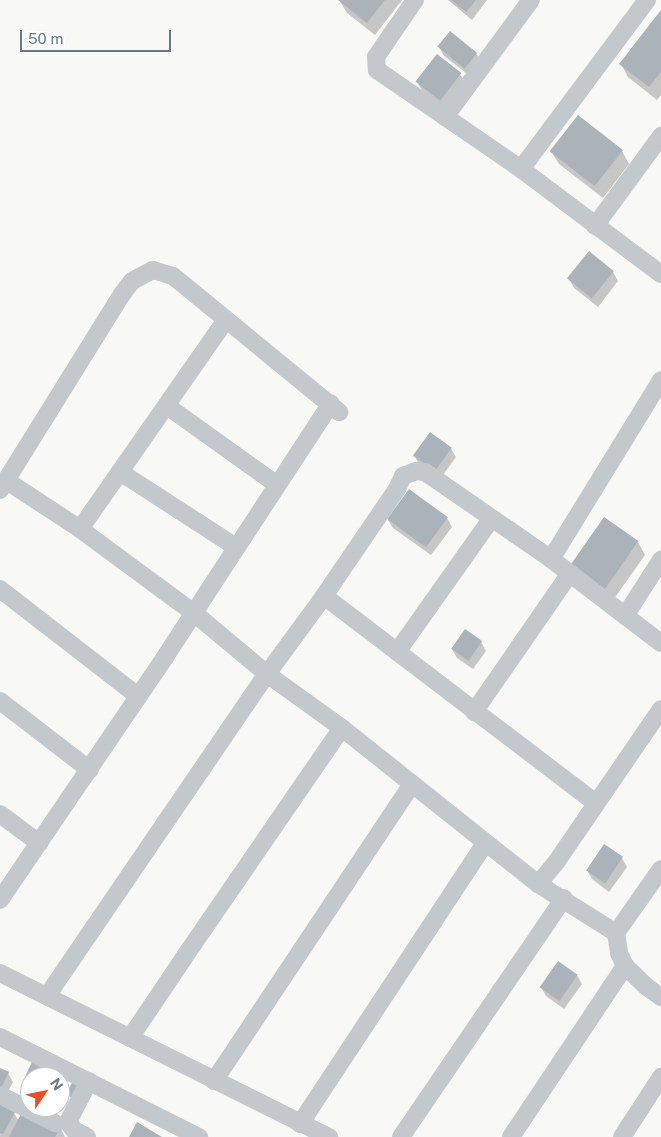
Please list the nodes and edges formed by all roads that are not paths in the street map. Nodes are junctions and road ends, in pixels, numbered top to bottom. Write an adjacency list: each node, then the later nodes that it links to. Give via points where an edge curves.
1 (415, 0): 4 (street, via 376,57 377,70)
2 (531, 0): 4 (street)
3 (647, 0): 6 (street)
4 (445, 117): 6 (street)
5 (661, 136): 7 (street)
6 (521, 169): 7 (street)
7 (594, 226): 8 (street)
8 (661, 274)
9 (226, 320): 11 (street); 13 (street, via 335,407); 14 (street, via 173,276 153,270 132,282)
10 (660, 384): 18 (street)
11 (167, 406): 12 (street); 13 (street)
12 (120, 472): 16 (street); 17 (street)
13 (276, 484): 17 (street)
14 (3, 486): 16 (street)
15 (491, 518): 18 (street); 22 (street, via 425,472 416,471 403,476); 26 (street)
16 (80, 529): 23 (street)
17 (236, 547): 23 (street)
18 (551, 559): 20 (street)
19 (661, 560): 24 (street)
20 (569, 575): 24 (street); 31 (street)
21 (0, 589): 28 (street)
22 (324, 596): 26 (street); 27 (street)
23 (194, 613): 27 (street); 28 (street)
24 (625, 616): 25 (street)
25 (661, 643)
26 (396, 652): 31 (street)
27 (267, 674): 32 (street); 46 (street)
28 (138, 696): 33 (street)
29 (0, 701): 33 (street)
30 (661, 709): 35 (street)
31 (474, 712): 35 (street)
32 (342, 728): 34 (street); 49 (street)
33 (90, 770): 37 (street)
34 (412, 784): 38 (street); 52 (street)
35 (596, 803): 40 (street)
36 (0, 814): 37 (street)
37 (39, 843): 42 (street)
38 (485, 843): 40 (street); 55 (street)
39 (659, 877): 43 (street)
40 (538, 884): 41 (street)
41 (564, 898): 43 (street); 59 (street)
42 (0, 900)
43 (616, 933): 44 (street)
44 (625, 966): 47 (street); 60 (street)
45 (0, 973): 46 (street)
46 (47, 996): 49 (street)
47 (661, 997)
48 (0, 1036): 51 (street)
49 (130, 1038): 52 (street)
50 (661, 1077): 61 (street)
51 (89, 1081): 56 (street, via 68,1122 74,1130); 57 (street)
52 (214, 1081): 55 (street)
53 (0, 1095): 54 (street)
54 (55, 1123)
55 (300, 1124): 58 (street)
56 (87, 1137)
57 (199, 1137)
58 (329, 1137)
59 (401, 1137)
60 (511, 1137)
61 (622, 1137)

